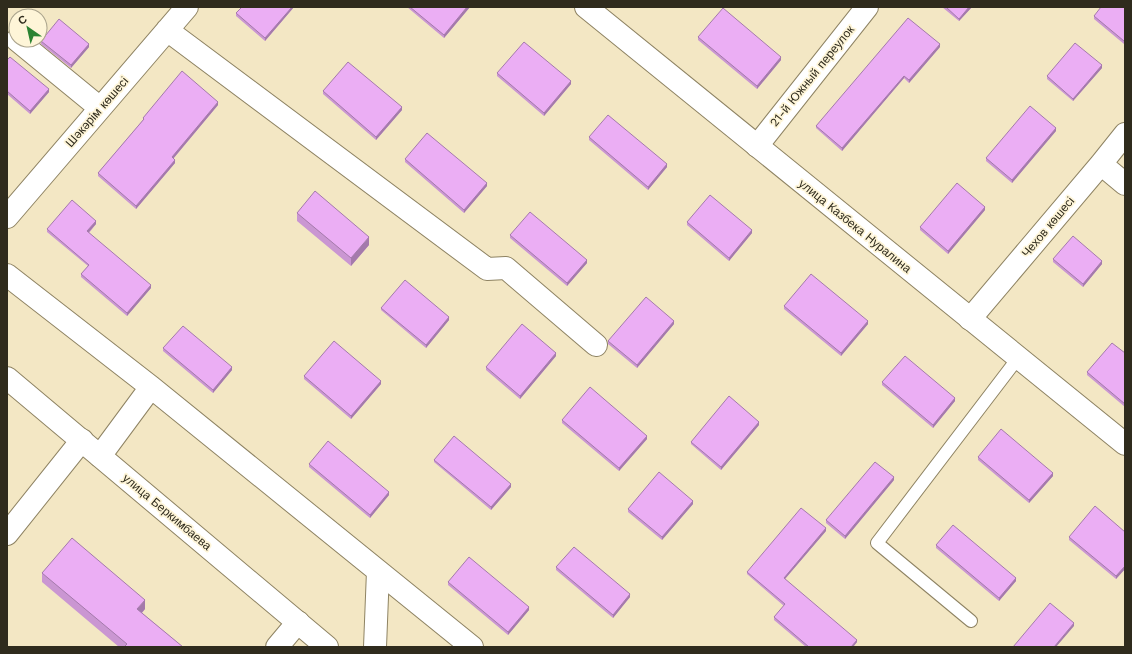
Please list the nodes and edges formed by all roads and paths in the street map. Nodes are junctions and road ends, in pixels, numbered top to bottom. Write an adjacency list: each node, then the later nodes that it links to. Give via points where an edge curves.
1 (187, 7): 4 (street, Шәкәрім көшесі)
2 (586, 7): 8 (street, улица Казбека Нуралина)
3 (867, 7): 8 (street, 21-й Южный переулок)
4 (167, 30): 6 (street, Шәкәрім көшесі); 14 (street, via 487,269 506,268)
5 (28, 48): 6 (street)
6 (100, 108): 11 (street, Шәкәрім көшесі)
7 (1125, 134): 9 (street, Чехов көшесі)
8 (757, 146): 13 (street, улица Казбека Нуралина)
9 (1101, 164): 10 (street); 13 (street, Чехов көшесі)
10 (1125, 184)
11 (7, 217)
12 (7, 275): 17 (street)
13 (970, 319): 15 (street, улица Казбека Нуралина)
14 (596, 345)
15 (1018, 358): 19 (street, улица Казбека Нуралина); 23 (lane, via 877,543)
16 (7, 378): 18 (street, улица Беркимбаева)
17 (151, 387): 20 (street); 22 (street)
18 (82, 440): 20 (street, улица Беркимбаева); 21 (street)
19 (1125, 444)
20 (100, 456): 24 (street, улица Беркимбаева)
21 (7, 534)
22 (378, 571): 27 (street); 28 (street)
23 (971, 621)
24 (298, 622): 25 (street); 26 (street, улица Беркимбаева)
25 (277, 647)
26 (327, 647)
27 (375, 647)
28 (472, 647)

